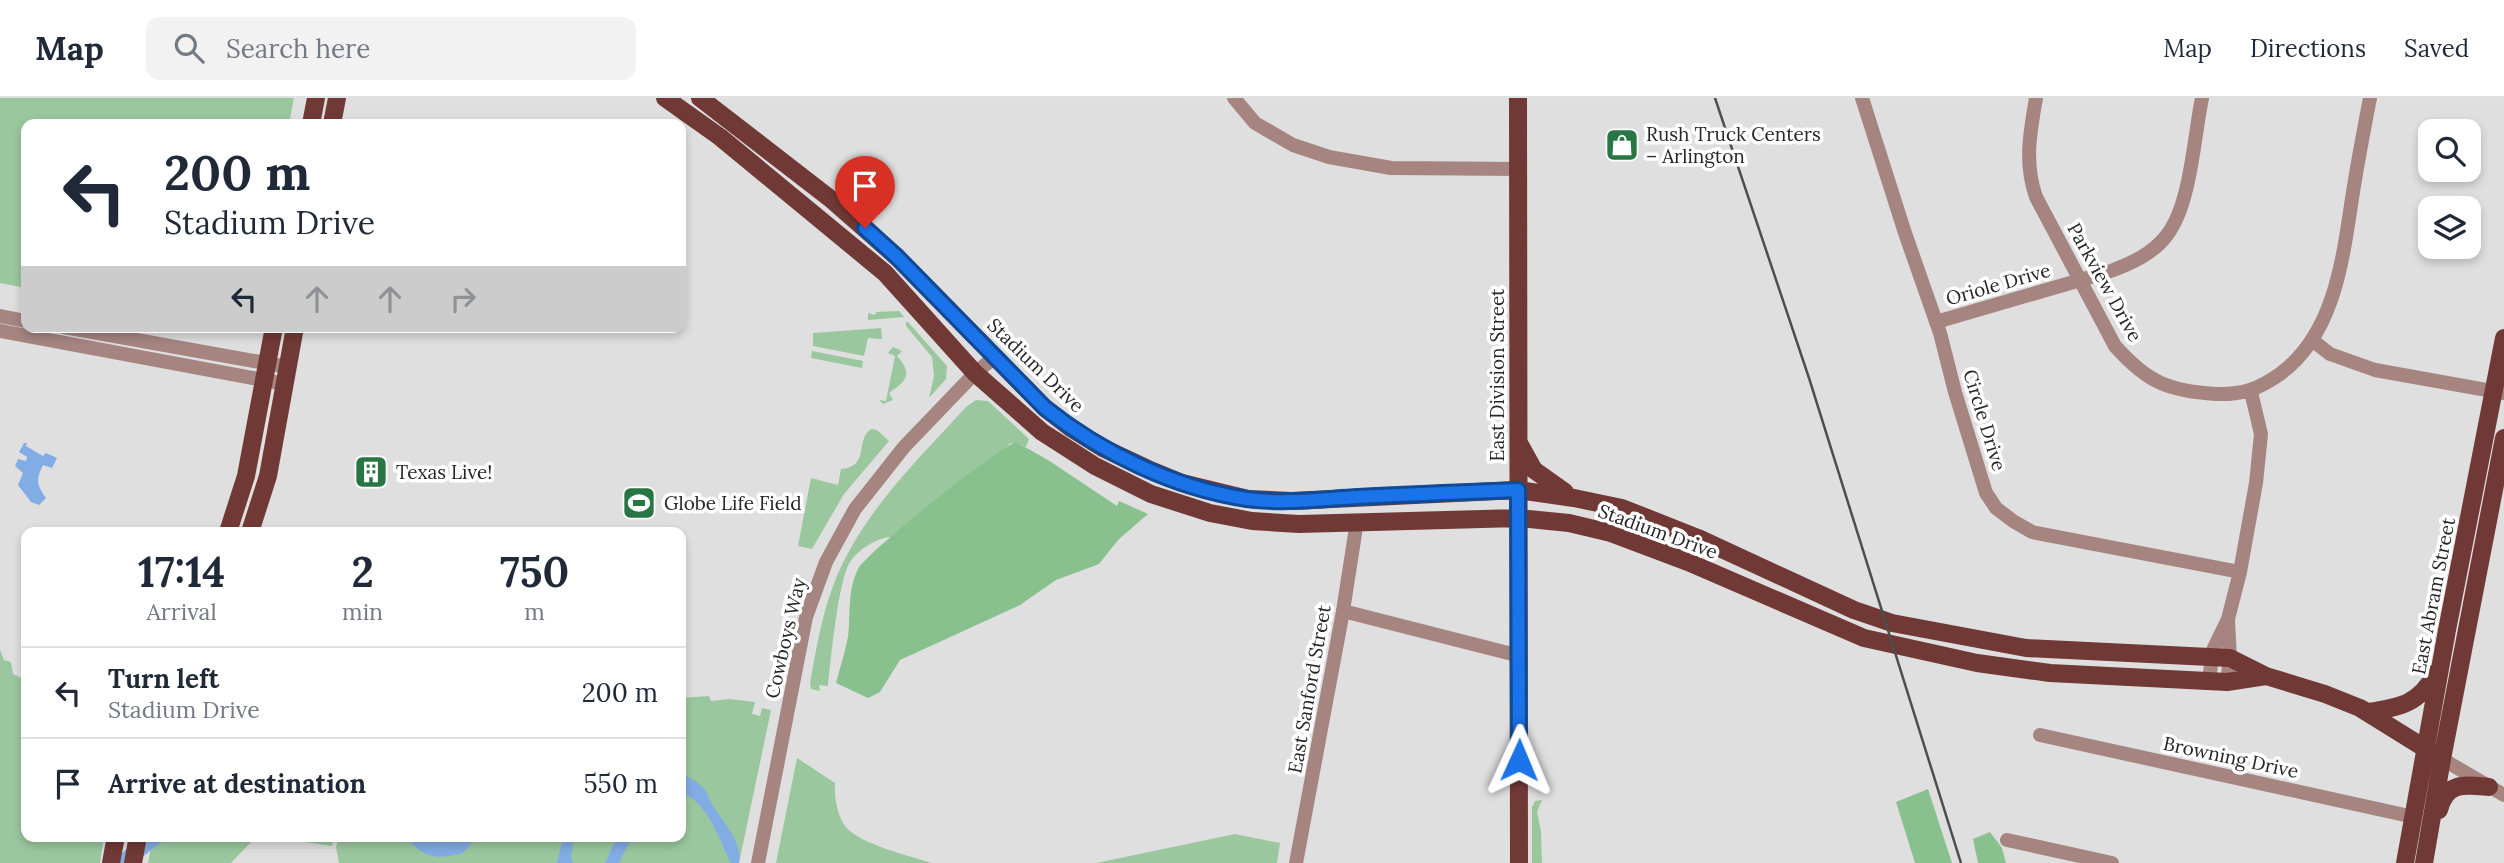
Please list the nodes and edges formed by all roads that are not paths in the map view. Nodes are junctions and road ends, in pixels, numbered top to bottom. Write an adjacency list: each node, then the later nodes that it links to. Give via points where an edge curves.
1 (316, 98): 11 (main road)
2 (337, 98): 12 (main road)
3 (665, 98): 13 (main road, Stadium Drive)
4 (700, 98): 13 (main road, Stadium Drive)
5 (1518, 98): 14 (main road, East Division Street)
6 (1862, 98): 18 (street, Circle Drive)
7 (2036, 98): 15 (street, Parkview Drive, via 2028,146 2031,183)
8 (2202, 98): 15 (street, Oriole Drive, via 2189,177 2167,236 2125,266)
9 (2370, 98): 24 (street, Parkview Drive, via 2343,256 2326,315)
10 (1237, 99): 14 (street, via 1255,123 1293,145 1329,157 1391,168)
11 (312, 119)
12 (333, 119)
13 (726, 130): 25 (main road, Stadium Drive, via 832,200 897,257); 27 (main road, Stadium Drive, via 885,273)
14 (1519, 169): 32 (main road, East Division Street)
15 (2080, 280): 18 (street, Oriole Drive); 29 (street, Parkview Drive, via 2115,346 2147,377 2193,392)
16 (0, 316): 17 (street)
17 (21, 320)
18 (1936, 322): 42 (street, Circle Drive, via 1986,493 1996,508 2032,532)
19 (0, 331): 26 (street)
20 (91, 333): 26 (street)
21 (273, 333): 26 (main road)
22 (294, 333): 28 (main road)
23 (2504, 338): 30 (main road, East Abram Street)
24 (2312, 340): 29 (street, Parkview Drive, via 2289,368); 30 (street, via 2330,354 2375,370)
25 (995, 357): 27 (street, Cowboys Way); 33 (main road, Stadium Drive, via 1071,428 1103,448)
26 (265, 372): 28 (street); 39 (main road, via 246,476)
27 (975, 373): 36 (main road, Stadium Drive, via 1042,432 1095,466); 66 (street, Cowboys Way, via 904,447 855,509 818,581 806,617)
28 (286, 376): 40 (main road, via 268,476)
29 (2251, 392): 42 (street, via 2261,434 2260,458)
30 (2499, 392): 50 (main road, East Abram Street)
31 (2504, 438): 57 (main road, East Abram Street)
32 (1518, 442): 34 (main road, East Division Street); 35 (main road, via 1540,476)
33 (1182, 483): 34 (main road, Stadium Drive, via 1248,499 1291,501); 36 (main road)
34 (1518, 490): 35 (main road, Stadium Drive); 37 (main road, East Division Street)
35 (1574, 498): 43 (main road, Stadium Drive, via 1622,508)
36 (1175, 502): 38 (main road, Stadium Drive, via 1252,521)
37 (1519, 518): 38 (main road, Stadium Drive); 41 (main road, Stadium Drive, via 1611,533); 47 (main road, East Division Street)
38 (1357, 521): 44 (street, East Sanford Street)
39 (230, 527)
40 (252, 527)
41 (1704, 569): 43 (main road, via 1773,587); 51 (main road, Stadium Drive, via 1864,638)
42 (2240, 572): 45 (street)
43 (1794, 582): 46 (main road, Stadium Drive, via 1892,622 2026,648)
44 (1343, 611): 47 (street); 67 (street, East Sanford Street)
45 (2228, 619): 48 (street); 49 (street)
46 (2095, 652): 48 (main road, Stadium Drive); 51 (main road, via 2019,655 2009,657)
47 (1520, 656): 68 (main road, East Division Street)
48 (2211, 656): 49 (main road, Stadium Drive); 53 (street)
49 (2230, 658): 52 (main road, Stadium Drive); 53 (street)
50 (2441, 664): 54 (main road, via 2416,698); 56 (main road, East Abram Street)
51 (2002, 666): 53 (main road, Stadium Drive, via 2050,673)
52 (2266, 676): 53 (main road, Stadium Drive); 54 (main road, Stadium Drive)
53 (2218, 681)
54 (2368, 712): 56 (main road, Stadium Drive)
55 (2040, 735): 59 (street, Browning Drive)
56 (2426, 749): 57 (main road, Stadium Drive); 59 (main road, East Abram Street)
57 (2442, 759): 58 (street); 63 (main road, East Abram Street)
58 (2497, 791): 63 (main road, via 2460,785 2446,794)
59 (2414, 817): 70 (main road, East Abram Street)
60 (2007, 840): 69 (street)
61 (115, 842): 64 (main road)
62 (137, 842): 65 (main road)
63 (2426, 857)
64 (111, 863)
65 (133, 863)
66 (758, 863)
67 (1296, 863)
68 (1519, 863)
69 (2112, 863)
70 (2405, 863)

